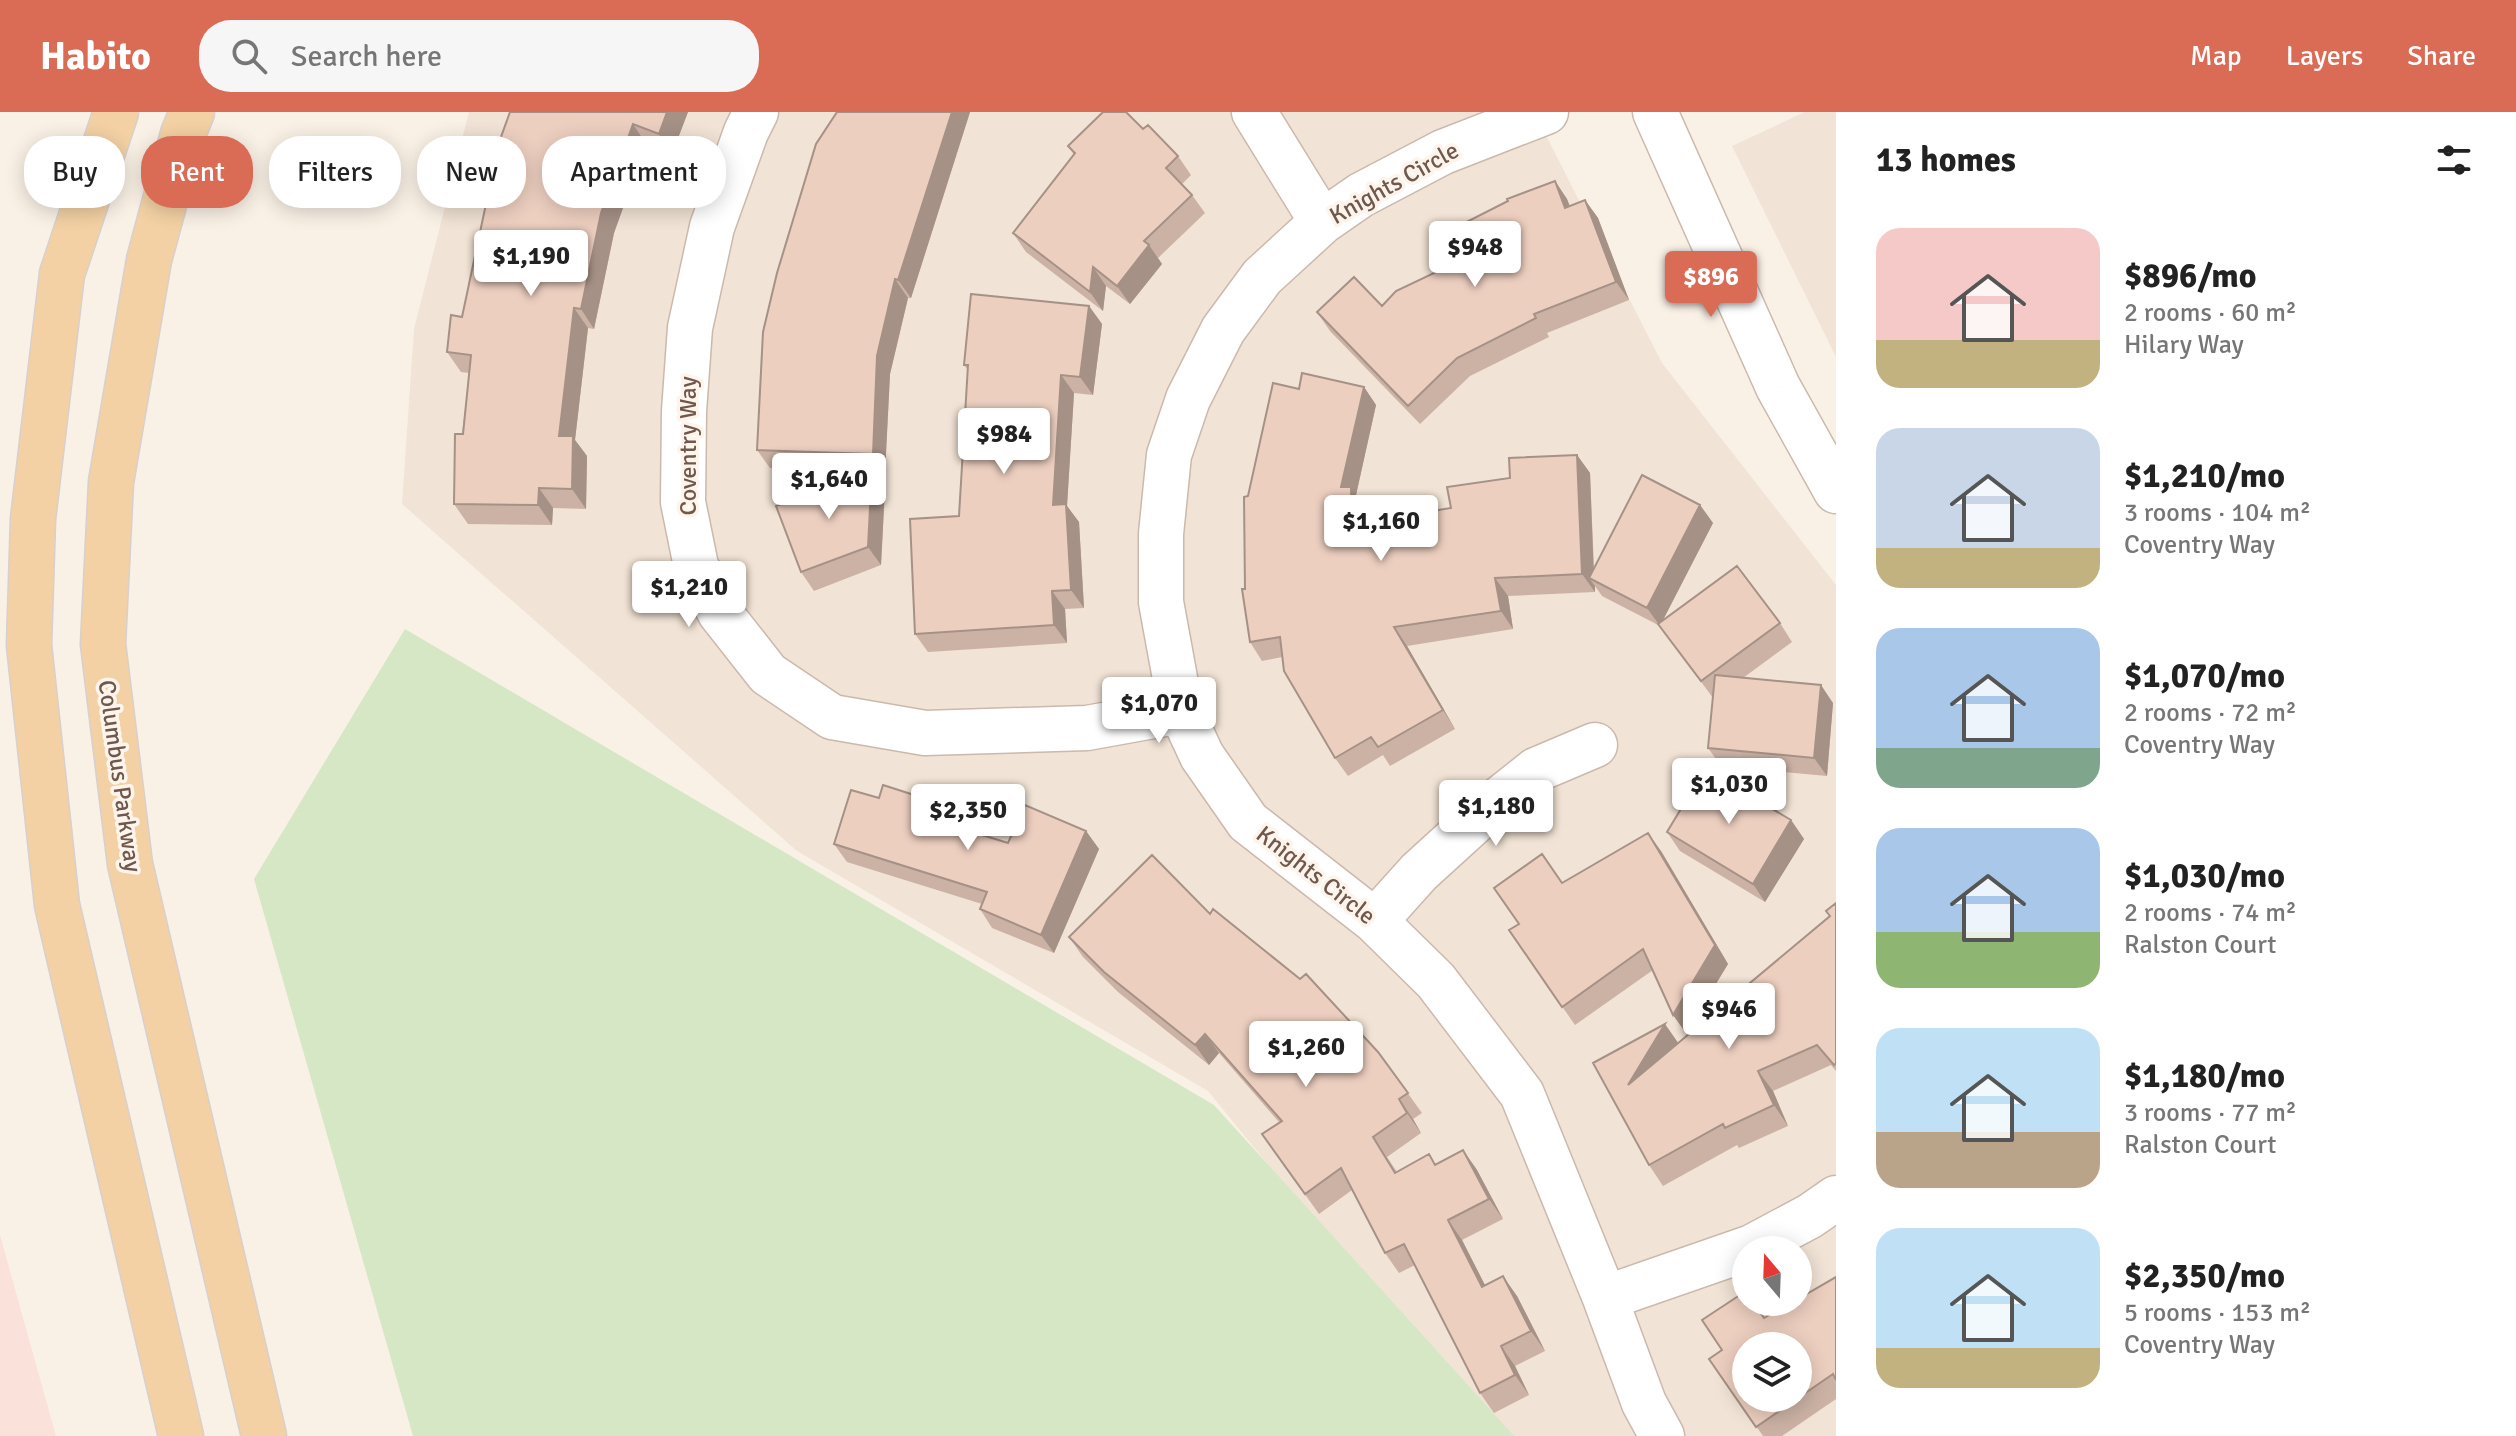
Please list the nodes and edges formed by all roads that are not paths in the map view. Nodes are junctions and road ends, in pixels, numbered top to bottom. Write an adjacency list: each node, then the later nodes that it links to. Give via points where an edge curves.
1 (116, 112): 14 (main road, via 62,274 33,519 29,645 57,905)
2 (192, 112): 15 (main road, Columbus Parkway, via 149,260 111,482 103,644 130,864)
3 (756, 112): 9 (street, Coventry Way, via 712,227 690,328 684,411 683,502 696,566 720,613 768,674 832,717 925,733 1087,728)
4 (1254, 112): 7 (street)
5 (1546, 112): 7 (street, Knights Circle, via 1443,152)
6 (1655, 112): 8 (street, via 1778,387)
7 (1322, 222): 9 (street, Knights Circle, via 1262,277 1223,330 1188,399 1169,455 1161,602)
8 (1836, 491)
9 (1181, 711): 11 (street, Knights Circle, via 1202,756 1248,822)
10 (1595, 745): 11 (street, via 1536,770 1506,793 1419,872)
11 (1375, 921): 13 (street, Knights Circle, via 1436,981 1522,1094)
12 (1836, 1198): 13 (street, via 1752,1247)
13 (1605, 1298): 16 (street, Knights Circle, via 1644,1403)
14 (181, 1436)
15 (264, 1436)
16 (1662, 1436)

